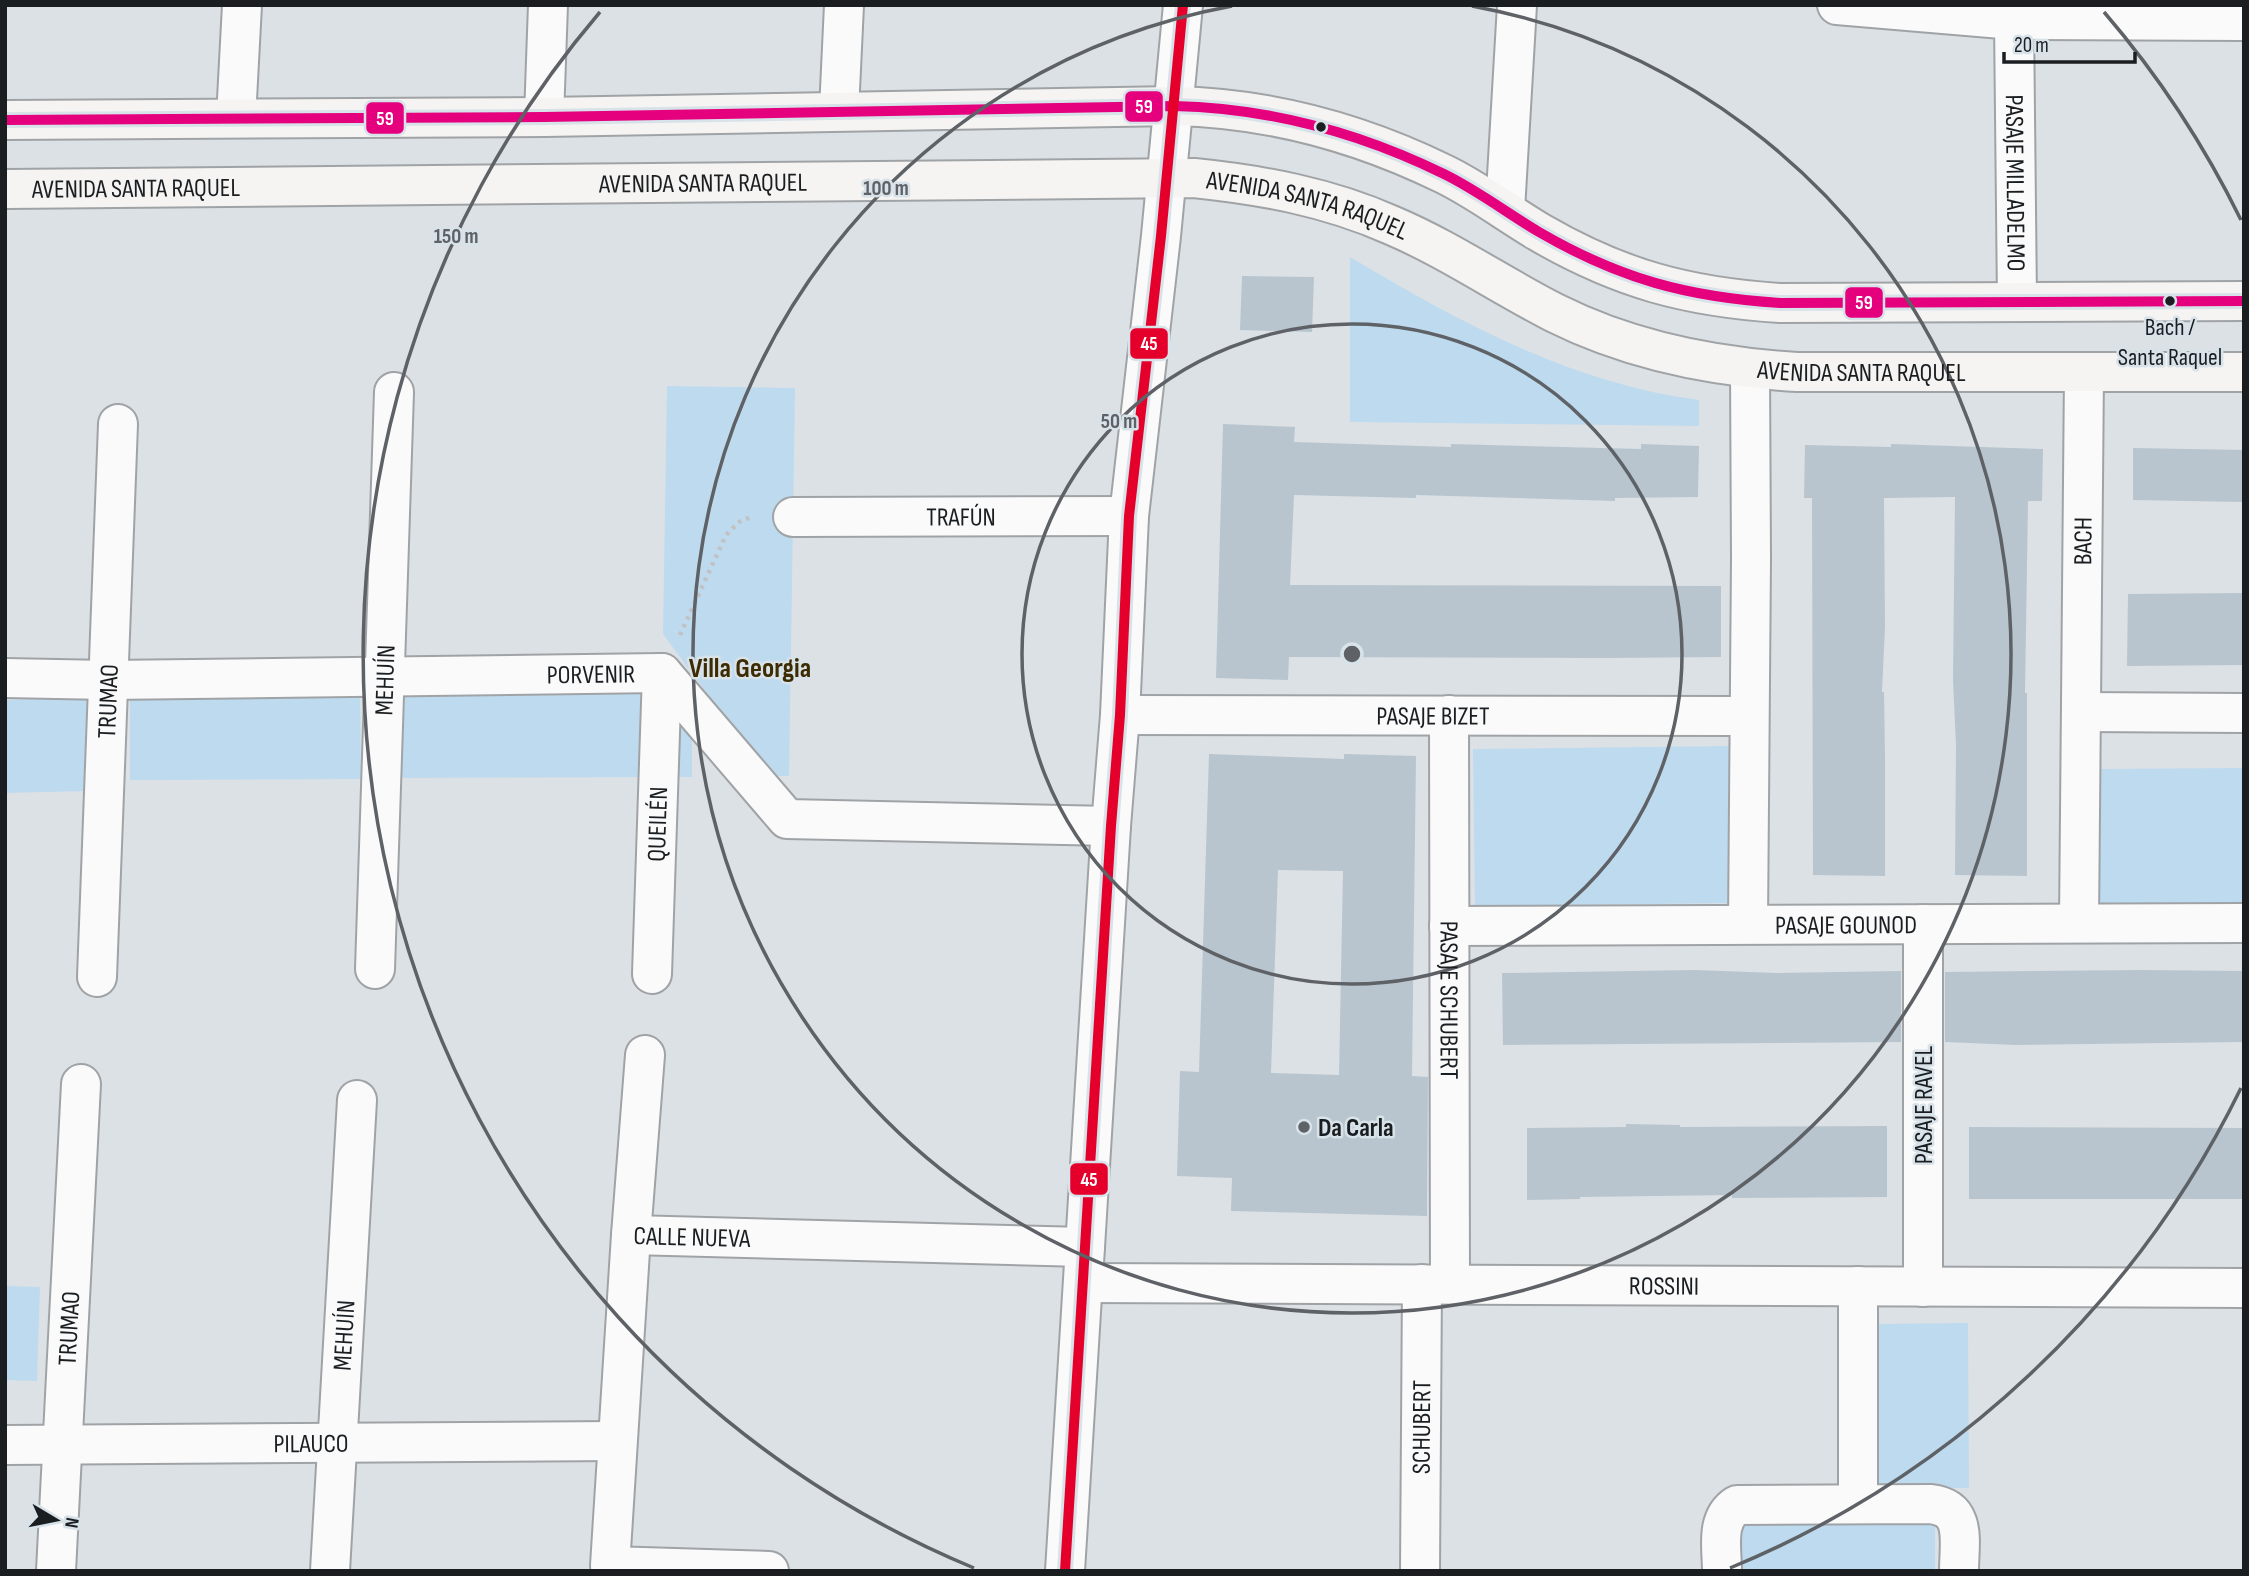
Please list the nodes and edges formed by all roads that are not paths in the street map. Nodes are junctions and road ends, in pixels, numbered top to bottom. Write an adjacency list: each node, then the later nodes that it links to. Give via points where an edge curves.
1 (242, 5): 12 (street)
2 (548, 5): 11 (street)
3 (844, 5): 10 (street)
4 (1183, 5): 9 (street)
5 (1517, 5): 16 (street)
6 (1837, 5): 7 (street)
7 (2014, 20): 8 (street); 18 (street, PASAJE MILLADELMO)
8 (2244, 21)
9 (1174, 106): 10 (main road); 14 (street); 16 (main road, via 1280,116 1347,134 1447,175)
10 (839, 111): 11 (main road)
11 (544, 117): 12 (main road)
12 (236, 118): 13 (main road)
13 (5, 120)
14 (1167, 179): 15 (main road, AVENIDA SANTA RAQUEL); 19 (main road, AVENIDA SANTA RAQUEL, via 1239,183 1345,207 1392,225 1556,314 1606,335 1669,355); 24 (street)
15 (5, 189)
16 (1504, 210): 18 (main road, via 1623,274 1727,300)
17 (2244, 301): 18 (main road)
18 (2017, 302)
19 (1750, 369): 20 (main road, AVENIDA SANTA RAQUEL); 34 (street)
20 (2084, 372): 21 (main road, AVENIDA SANTA RAQUEL); 30 (street, BACH)
21 (2244, 372)
22 (394, 392): 28 (street, MEHUÍN)
23 (118, 424): 29 (street, TRUMAO)
24 (1129, 516): 25 (street, TRAFÚN); 32 (street)
25 (793, 517)
26 (662, 673): 28 (street, PORVENIR); 35 (street, PORVENIR, via 787,819); 42 (street, QUEILÉN)
27 (5, 678): 29 (street, PORVENIR)
28 (384, 678): 29 (street, PORVENIR); 41 (street, MEHUÍN)
29 (108, 680): 43 (street, TRUMAO)
30 (2081, 712): 31 (street); 36 (street, BACH)
31 (2244, 713)
32 (1120, 715): 33 (street, PASAJE BIZET); 35 (street)
33 (1449, 715): 34 (street, PASAJE BIZET); 40 (street, PASAJE SCHUBERT)
34 (1748, 716): 38 (street)
35 (1111, 826): 48 (street)
36 (2079, 923): 37 (street, PASAJE GOUNOD); 39 (street, PASAJE GOUNOD)
37 (2244, 923)
38 (1748, 924): 39 (street, PASAJE GOUNOD); 40 (street, PASAJE GOUNOD)
39 (1923, 924): 51 (street, PASAJE RAVEL)
40 (1449, 926): 49 (street, PASAJE SCHUBERT)
41 (375, 969)
42 (652, 974)
43 (97, 977)
44 (645, 1055): 47 (street)
45 (81, 1084): 56 (street, TRUMAO)
46 (358, 1100): 54 (street, MEHUÍN)
47 (631, 1236): 48 (street, CALLE NUEVA); 53 (street, CALLE NUEVA)
48 (1084, 1265): 49 (street, ROSSINI); 61 (street)
49 (1436, 1284): 50 (street, ROSSINI); 62 (street, SCHUBERT)
50 (1858, 1286): 51 (street, ROSSINI); 57 (street)
51 (1923, 1287): 52 (street, ROSSINI)
52 (2244, 1288)
53 (617, 1441): 54 (street, PILAUCO); 60 (street, CALLE NUEVA, via 610,1566)
54 (336, 1443): 56 (street, PILAUCO); 59 (street, MEHUÍN)
55 (5, 1445): 56 (street, PILAUCO)
56 (62, 1445): 58 (street, TRUMAO)
57 (1858, 1504): 63 (street, via 1737,1505 1723,1519); 64 (street, via 1930,1504 1951,1511 1958,1520)
58 (56, 1571)
59 (330, 1571)
60 (769, 1571)
61 (1066, 1571)
62 (1420, 1571)
63 (1722, 1571)
64 (1959, 1571)

